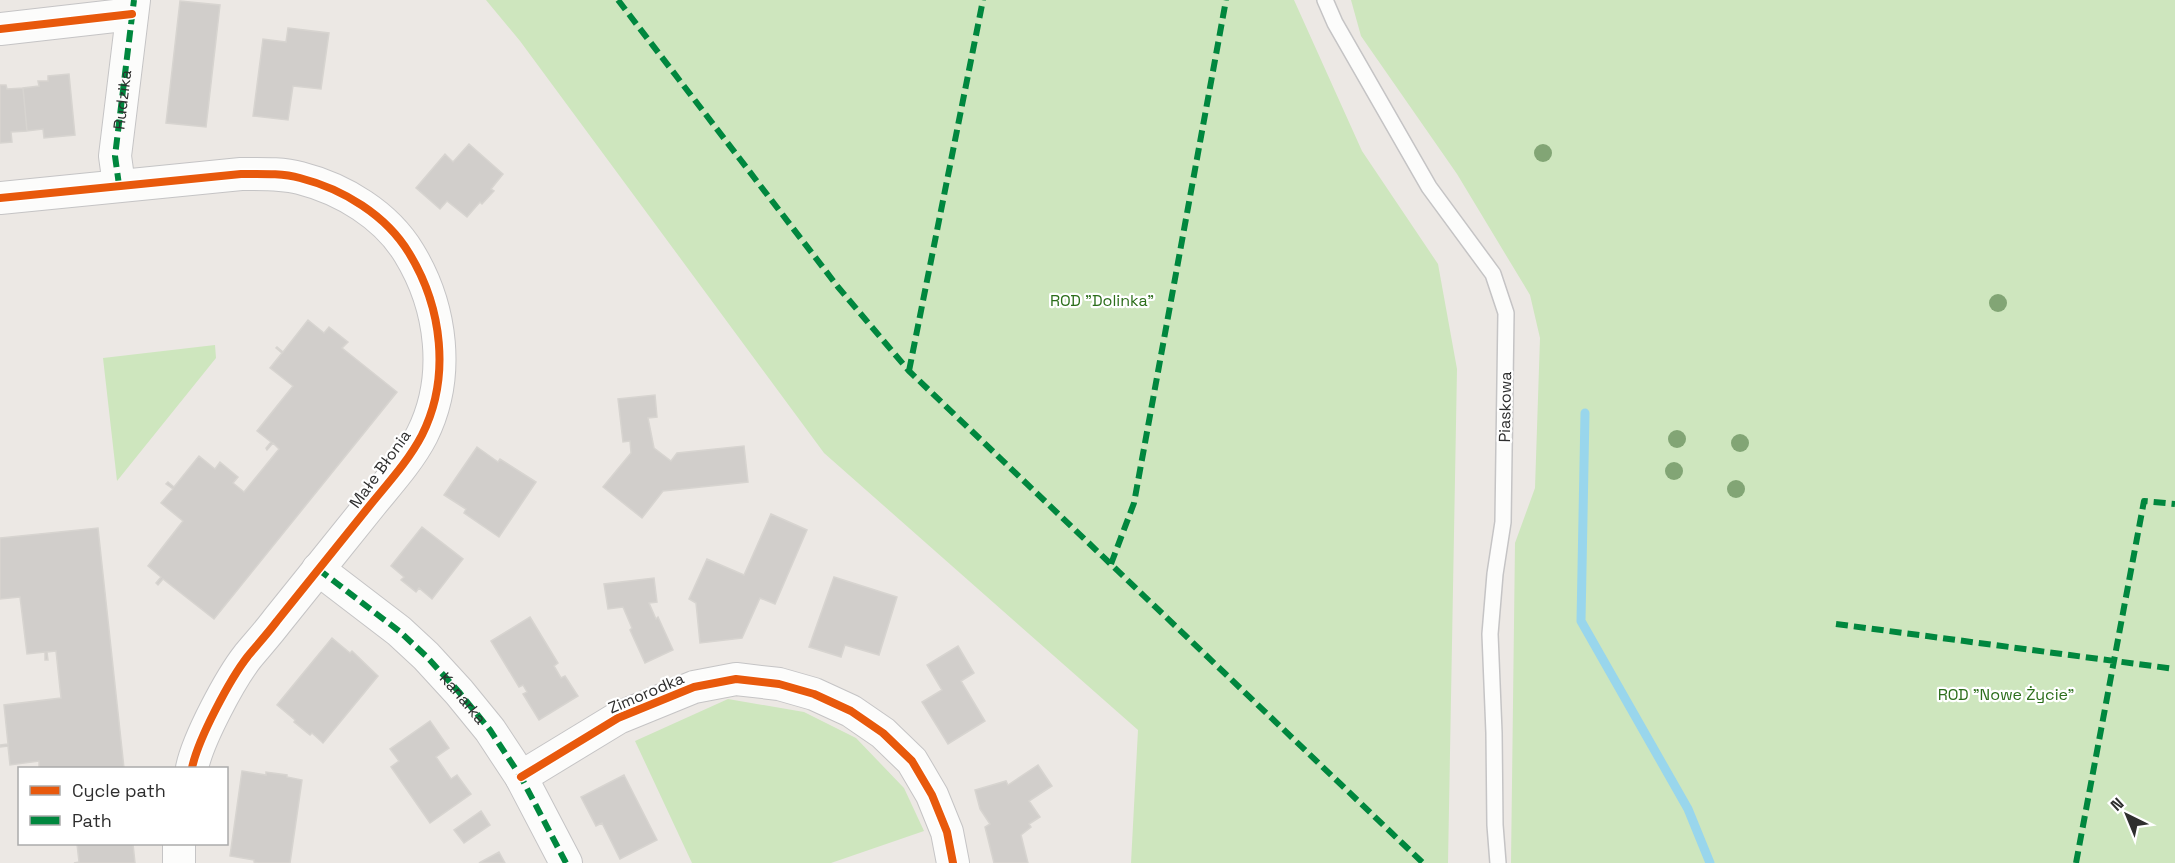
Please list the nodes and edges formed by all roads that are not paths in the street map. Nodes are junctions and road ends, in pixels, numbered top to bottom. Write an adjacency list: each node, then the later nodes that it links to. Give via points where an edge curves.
1 (1325, 0): 13 (lane, Piaskowa, via 1430,187 1493,274 1506,313 1503,522 1490,634)
2 (133, 7): 3 (street, Rudzika); 4 (street, Rudzika, via 115,156)
3 (0, 29)
4 (119, 185): 5 (street, Małe Błonia); 6 (street, Małe Błonia, via 241,174 300,178 363,206 387,225 421,272 438,327 440,356 432,407 422,435 399,470)
5 (0, 198)
6 (318, 569): 7 (street, Małe Błonia, via 248,656 208,727); 8 (street, Kanarka, via 399,630 426,656 490,730)
7 (192, 767)
8 (521, 777): 11 (street, Kanarka); 12 (street, Zimorodka, via 618,718 694,687 736,679 779,684 851,711 883,733 912,761 933,795 947,831)
9 (179, 845): 10 (street)
10 (179, 863)
11 (566, 863)
12 (952, 863)
13 (1498, 863)

